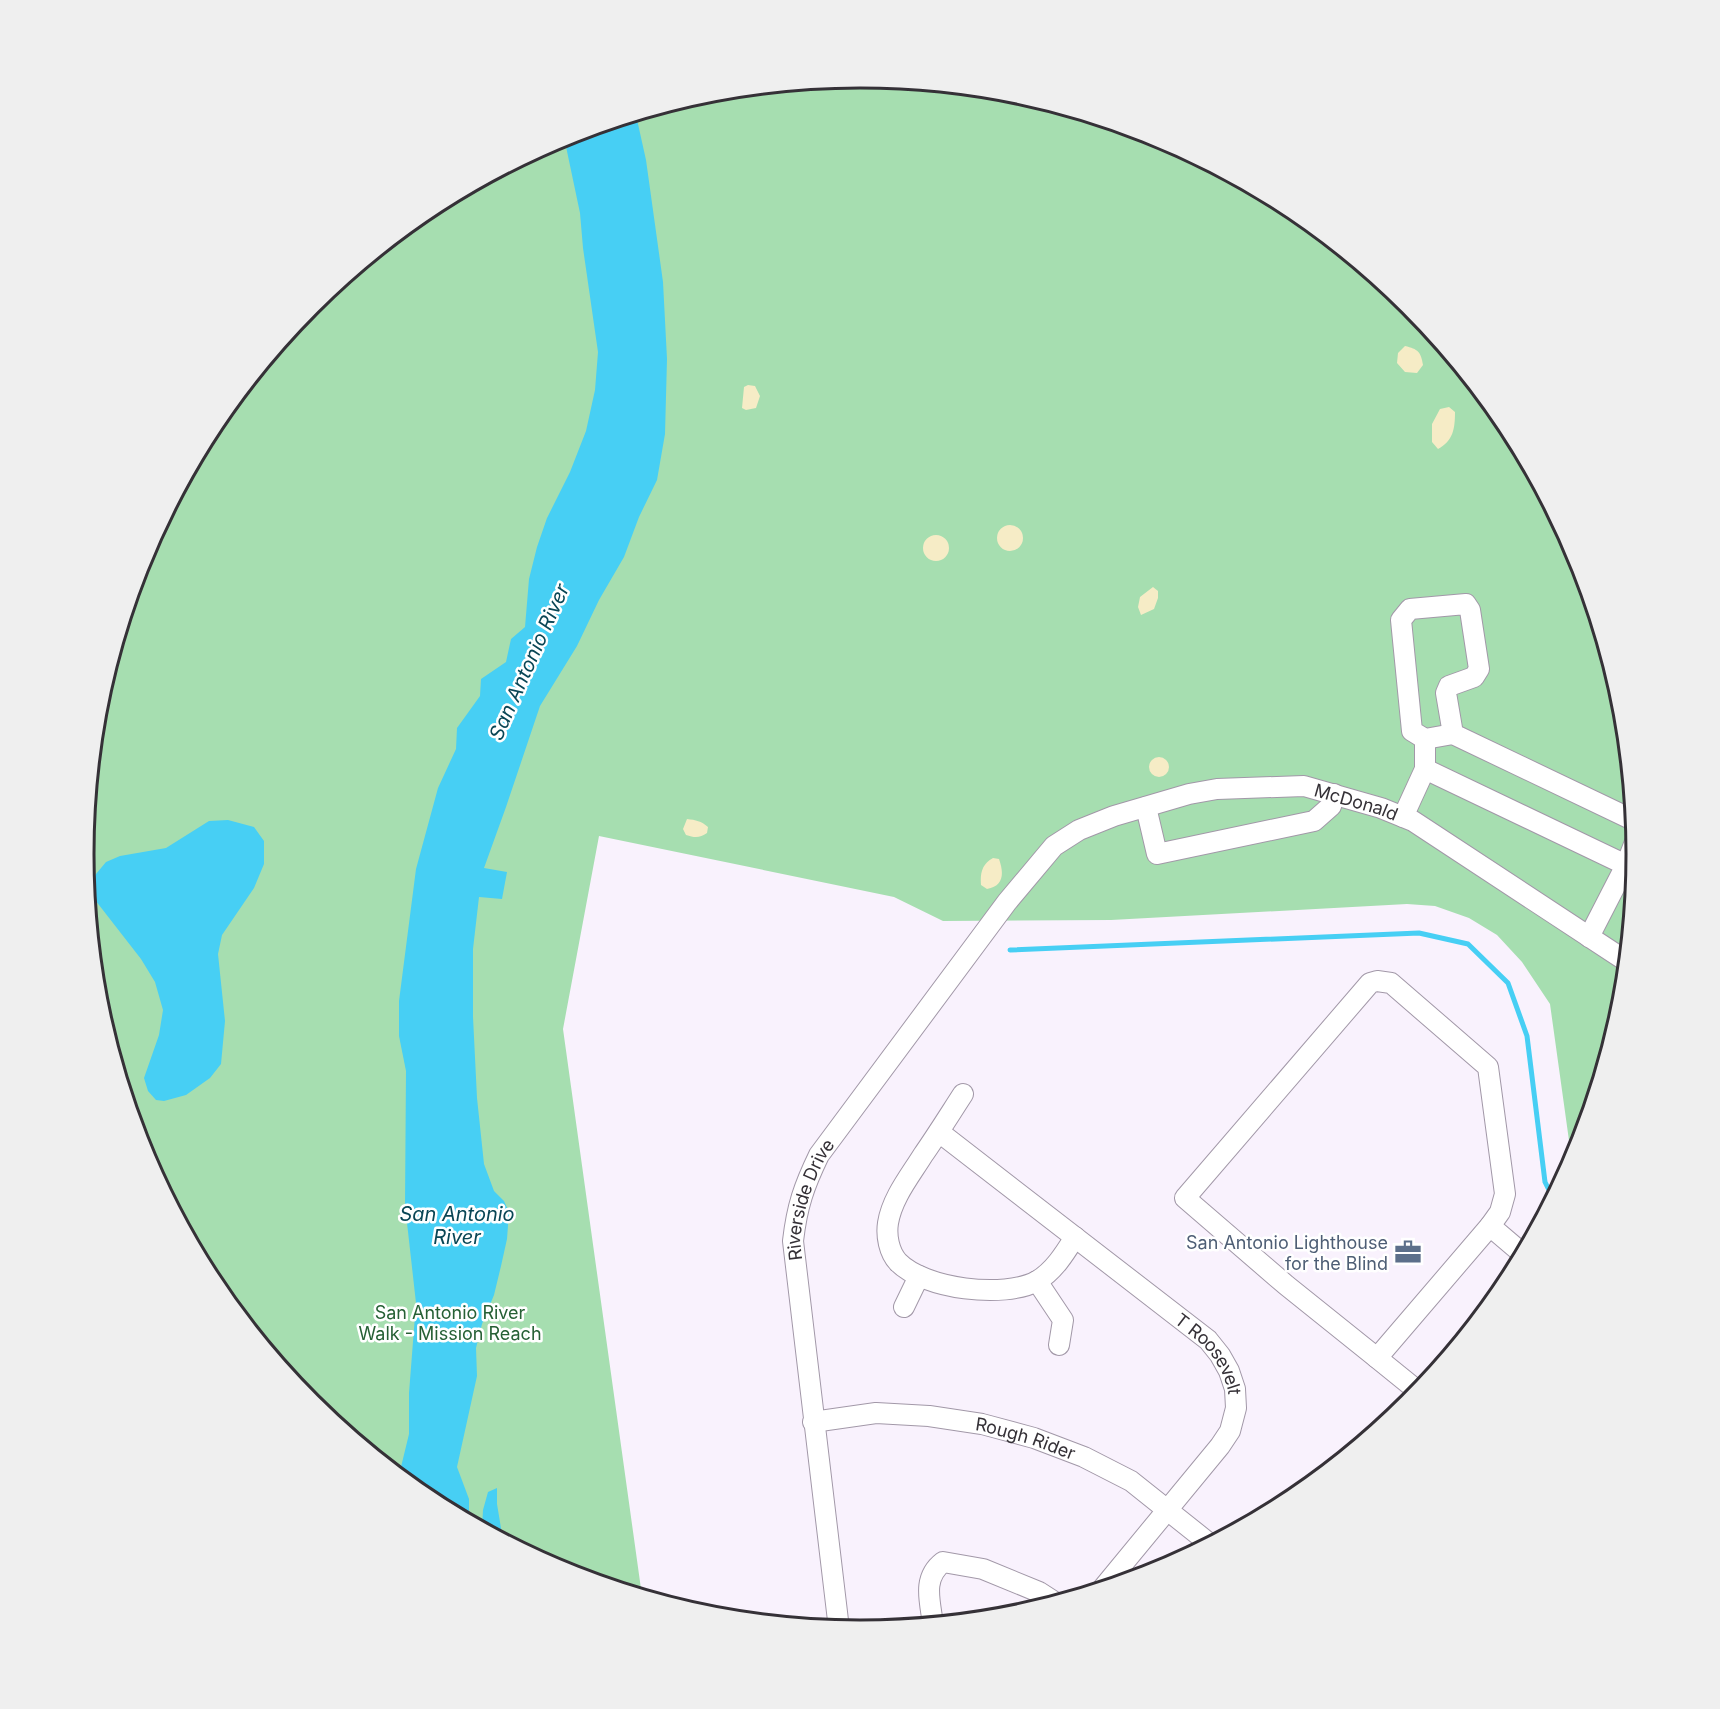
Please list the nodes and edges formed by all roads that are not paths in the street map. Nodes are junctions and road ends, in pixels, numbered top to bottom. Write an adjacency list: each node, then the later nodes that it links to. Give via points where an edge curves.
1 (1453, 734): 2 (street); 2 (street, via 1446,693 1449,686 1474,677 1479,669 1470,610 1466,604 1410,609 1401,620 1412,731); 6 (street)
2 (1425, 740): 3 (street)
3 (1425, 769): 7 (street); 9 (street)
4 (1334, 794): 5 (street, McDonald, via 1304,786 1217,789); 5 (street, via 1331,806 1314,821 1157,854); 7 (street, McDonald)
5 (1146, 807): 8 (street, McDonald, via 1080,830)
6 (1624, 816)
7 (1403, 817): 11 (street, McDonald)
8 (1054, 846): 24 (street, Riverside Drive, via 1007,902 819,1155 805,1185 796,1210 793,1240)
9 (1626, 865)
10 (1626, 866): 11 (street)
11 (1589, 937): 12 (street, McDonald)
12 (1619, 956)
13 (963, 1094): 14 (street)
14 (939, 1132): 16 (street, T Roosevelt); 18 (street, via 899,1192 888,1222 887,1237 893,1255)
15 (1490, 1226): 17 (street); 22 (street); 22 (street, via 1500,1212 1505,1194 1488,1067 1391,983 1370,983 1185,1198)
16 (1075, 1237): 19 (street, via 1056,1265); 25 (street, T Roosevelt, via 1208,1340 1229,1371 1236,1408 1230,1431)
17 (1517, 1248)
18 (918, 1276): 19 (street, via 983,1289 1024,1286); 20 (street)
19 (1037, 1281): 21 (street, via 1064,1320)
20 (904, 1307)
21 (1059, 1346)
22 (1377, 1358): 23 (street)
23 (1412, 1386)
24 (813, 1422): 25 (street, Rough Rider, via 876,1413 982,1424 1084,1457 1131,1481); 30 (street, Riverside Drive)
25 (1167, 1510): 26 (street, Rough Rider); 27 (street, T Roosevelt)
26 (1204, 1539)
27 (1111, 1578)
28 (1046, 1597): 29 (street, via 983,1569 943,1562 928,1584)
29 (932, 1617)
30 (838, 1620)

